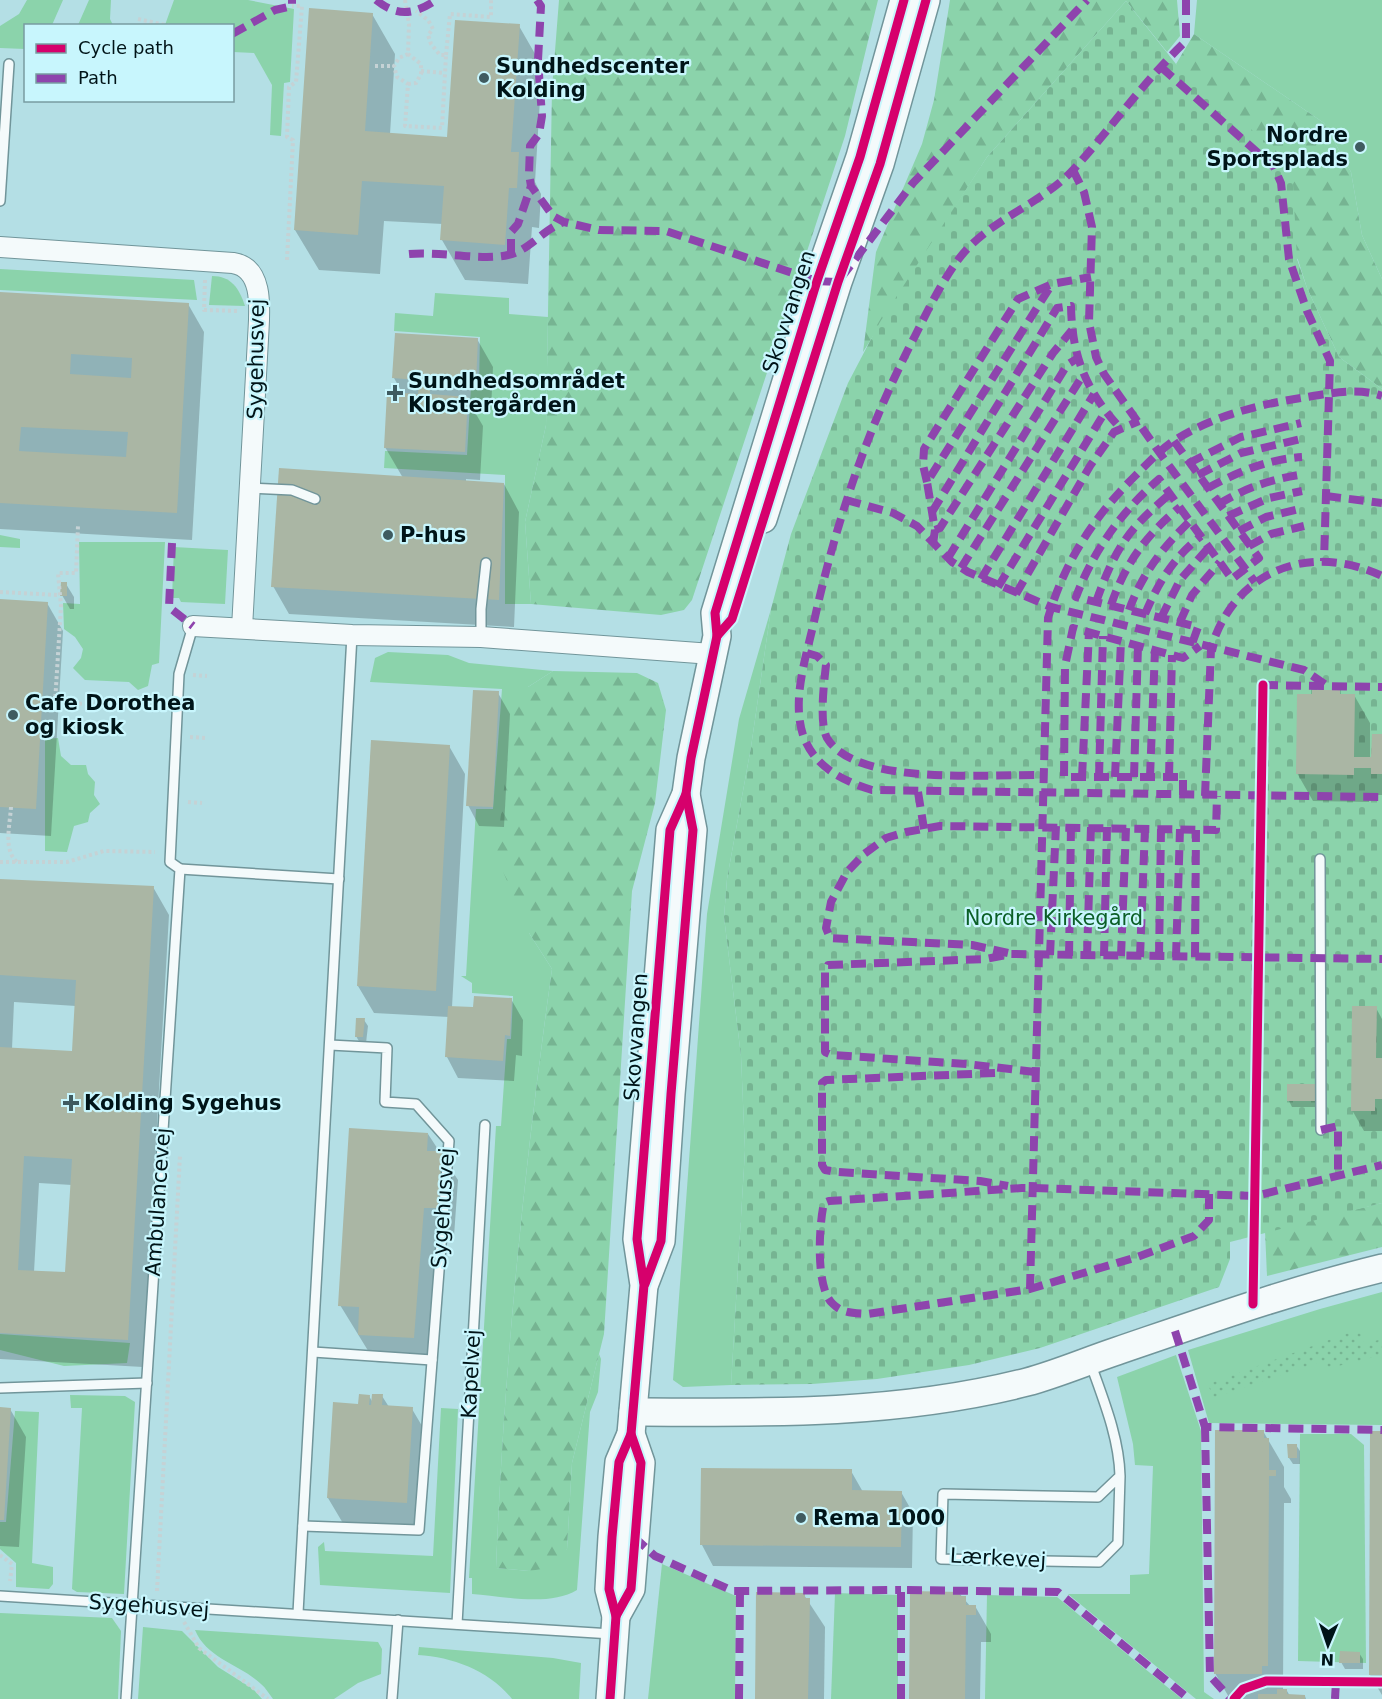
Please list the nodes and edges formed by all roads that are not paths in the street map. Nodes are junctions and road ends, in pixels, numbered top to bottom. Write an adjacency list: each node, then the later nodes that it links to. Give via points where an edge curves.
1 (903, 0): 13 (street, Skovvangen, via 860,157 817,281 715,614)
2 (926, 0): 13 (street, Skovvangen, via 880,164 732,619)
3 (9, 64): 4 (lane)
4 (0, 201)
5 (0, 246): 6 (street, Sygehusvej, via 238,264 246,269 256,286 259,312)
6 (251, 488): 7 (lane, via 292,490); 10 (street, Sygehusvej)
7 (315, 499)
8 (486, 563): 12 (lane)
9 (193, 626): 10 (street); 15 (lane, via 179,674 170,862)
10 (242, 628): 11 (street)
11 (352, 635): 12 (street); 16 (lane)
12 (481, 638): 13 (street)
13 (715, 645): 26 (street, Skovvangen, via 686,794 693,830 670,1094 662,1241 645,1285)
14 (1320, 859): 19 (lane)
15 (180, 868): 16 (lane); 24 (lane, Ambulancevej)
16 (339, 879): 17 (lane)
17 (330, 1045): 21 (lane); 22 (lane, Sygehusvej, via 387,1048 385,1102 416,1104 449,1141)
18 (485, 1125): 33 (lane, Kapelvej)
19 (1321, 1130)
20 (1382, 1268): 23 (street, via 1253,1304)
21 (313, 1352): 22 (lane); 28 (lane)
22 (432, 1360): 28 (lane, Sygehusvej, via 419,1530)
23 (1090, 1360): 26 (street, via 1027,1382 931,1401); 27 (lane, Lærkevej, via 1111,1422)
24 (147, 1383): 25 (lane); 30 (lane, Ambulancevej)
25 (0, 1388)
26 (632, 1423): 34 (street, Skovvangen, via 641,1463 631,1589)
27 (1120, 1476): 27 (lane, Lærkevej, via 1098,1497 942,1494 941,1559 1100,1562 1118,1543)
28 (303, 1526): 31 (lane)
29 (0, 1596): 30 (lane, Sygehusvej)
30 (131, 1605): 31 (lane, Sygehusvej); 35 (lane, Ambulancevej)
31 (298, 1613): 32 (lane, Sygehusvej)
32 (398, 1620): 33 (lane, Sygehusvej); 36 (lane)
33 (457, 1624): 34 (lane, Sygehusvej)
34 (616, 1625): 37 (street, Skovvangen)
35 (126, 1699)
36 (392, 1699)
37 (610, 1699)

